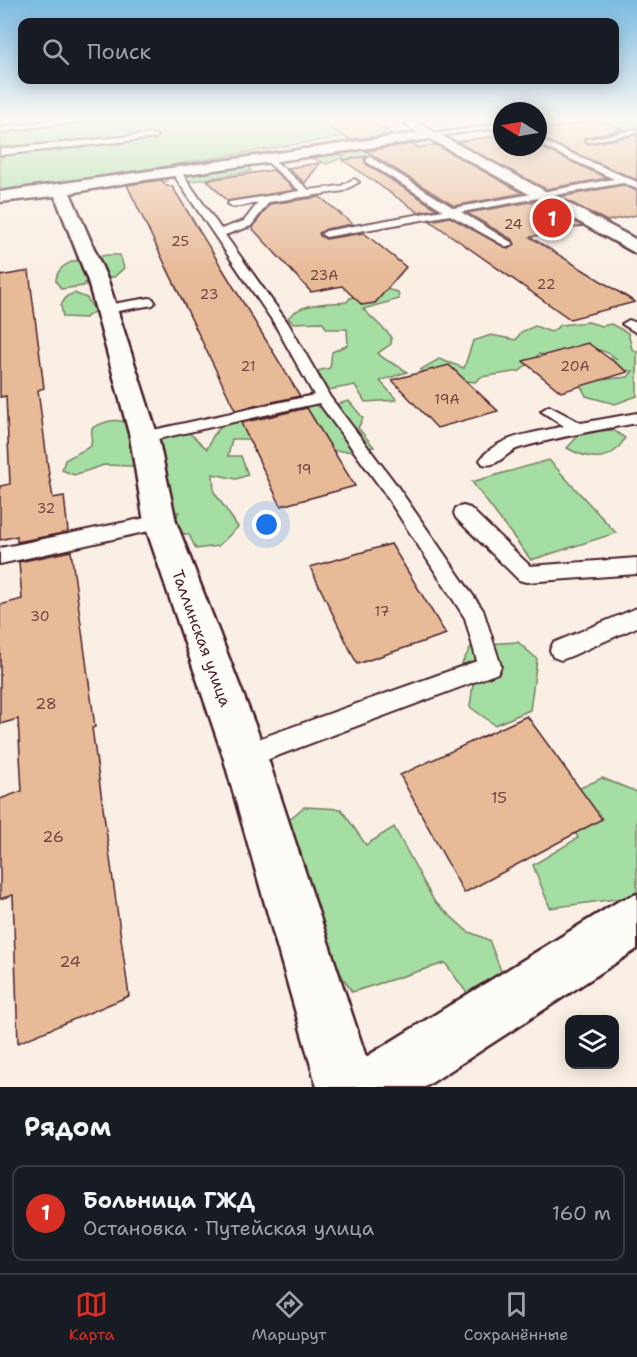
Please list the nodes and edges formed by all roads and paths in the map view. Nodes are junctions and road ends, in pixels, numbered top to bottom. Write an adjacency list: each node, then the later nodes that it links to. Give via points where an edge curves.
1 (192, 169): 6 (street)
2 (280, 169): 11 (lane)
3 (383, 169): 16 (lane)
4 (492, 169): 12 (street)
5 (599, 169): 7 (lane)
6 (176, 171): 10 (street); 17 (lane)
7 (624, 180): 9 (lane); 12 (lane)
8 (354, 182): 11 (lane, via 343,189)
9 (637, 186)
10 (61, 190): 13 (street); 22 (street, Таллинская улица)
11 (308, 194): 14 (lane)
12 (538, 195): 16 (lane); 20 (street)
13 (0, 197)
14 (265, 200): 15 (lane); 17 (lane, via 254,221)
15 (233, 204)
16 (453, 210): 18 (lane); 19 (lane)
17 (219, 233): 23 (lane, via 281,323)
18 (326, 234)
19 (507, 244)
20 (637, 248)
21 (149, 302): 22 (lane)
22 (106, 309): 27 (street, Таллинская улица)
23 (322, 398): 27 (lane); 35 (lane, via 389,487 475,616 490,666)
24 (549, 411): 26 (lane)
25 (636, 421): 26 (lane)
26 (579, 428): 28 (lane, via 510,445)
27 (144, 437): 30 (street, Таллинская улица)
28 (489, 460)
29 (464, 513): 32 (lane, via 526,574)
30 (160, 522): 31 (lane); 35 (street, Таллинская улица)
31 (0, 556)
32 (637, 566)
33 (637, 616): 34 (lane)
34 (561, 650)
35 (245, 756): 37 (street, Таллинская улица)
36 (637, 919): 38 (street)
37 (346, 1087)
38 (372, 1087)

